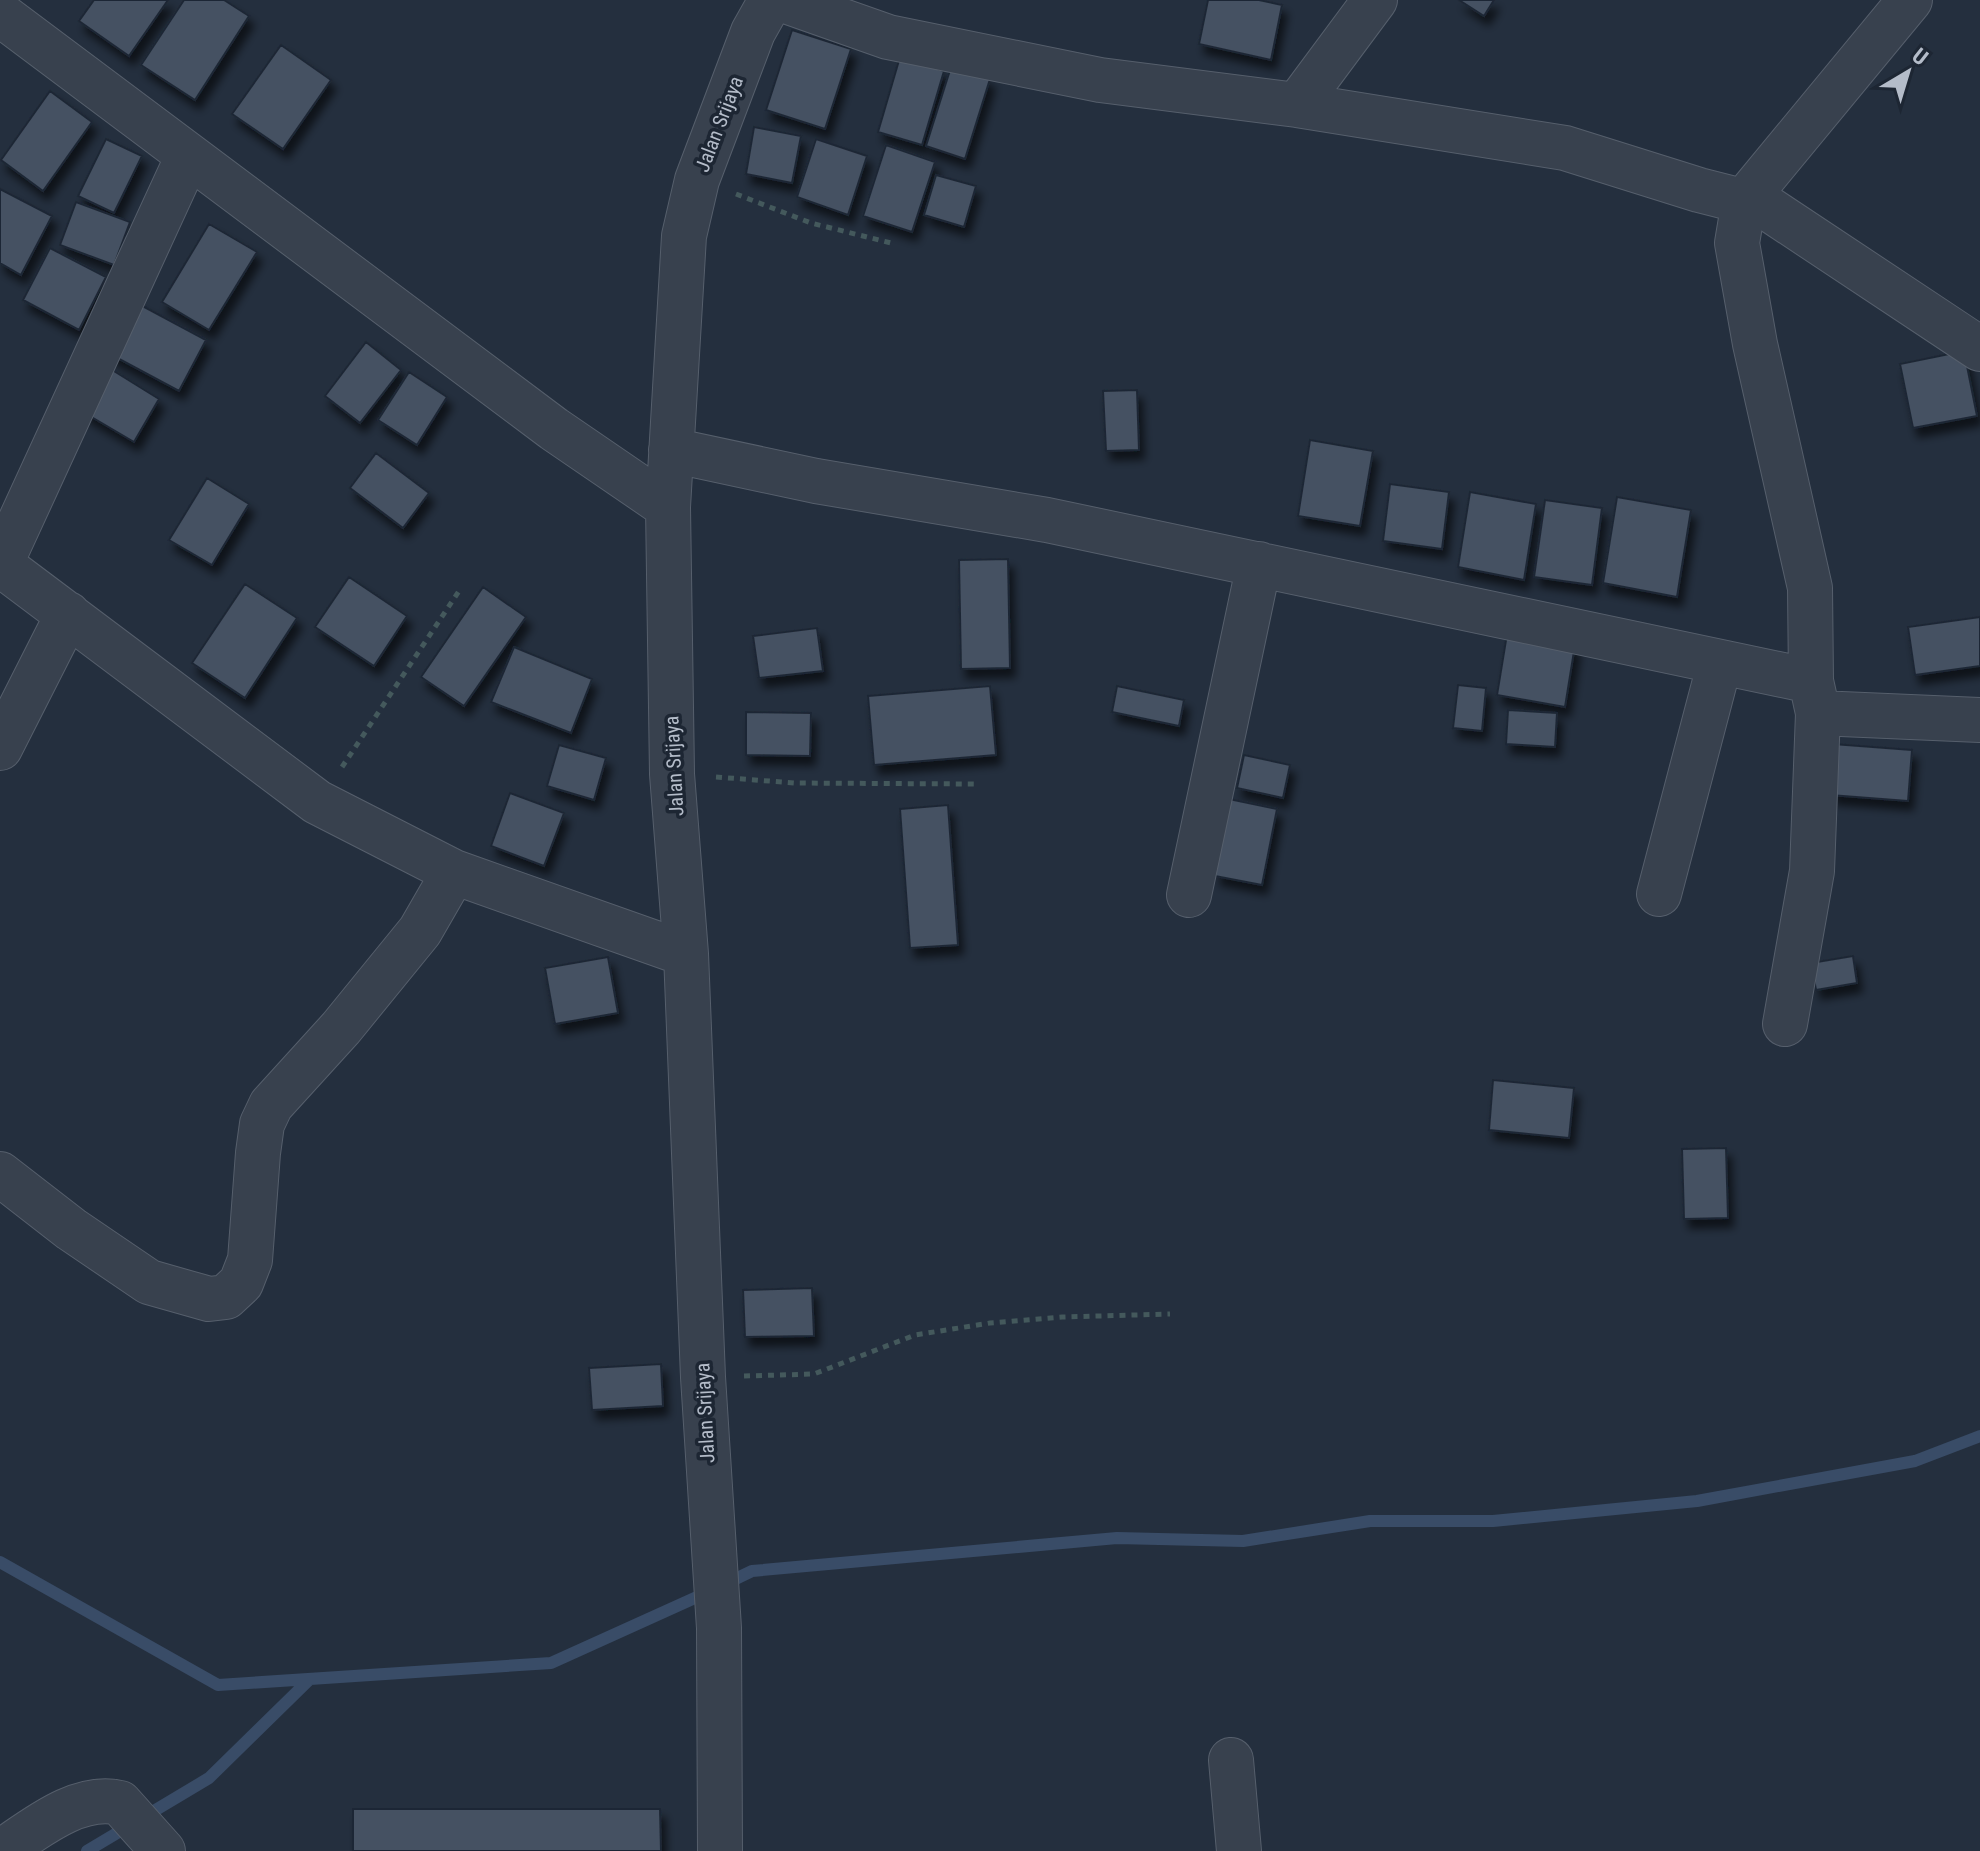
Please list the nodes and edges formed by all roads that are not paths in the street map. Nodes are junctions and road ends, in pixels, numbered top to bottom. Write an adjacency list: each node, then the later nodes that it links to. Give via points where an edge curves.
1 (771, 0): 10 (street, Jalan Srijaya, via 753,32 697,180 684,236)
2 (783, 0): 6 (street, via 888,37 1085,77)
3 (1375, 0): 6 (street)
4 (1910, 0): 8 (street)
5 (0, 14): 7 (street)
6 (1297, 105): 8 (street, via 1565,148)
7 (188, 156): 11 (street, via 554,429); 12 (street)
8 (1744, 201): 9 (street, via 1766,207); 16 (street, via 1737,243 1810,588)
9 (1980, 349)
10 (671, 450): 11 (street, Jalan Srijaya); 13 (street)
11 (668, 507): 22 (street, Jalan Srijaya, via 672,774)
12 (0, 564): 14 (street)
13 (1259, 564): 15 (street); 21 (street)
14 (68, 614): 18 (street); 19 (street, via 317,802)
15 (1720, 662): 16 (street); 20 (street)
16 (1815, 697): 17 (street); 23 (street, via 1812,871)
17 (1980, 720)
18 (0, 748)
19 (454, 872): 22 (street); 24 (street, via 420,931 271,1105 258,1153 250,1260 241,1283 226,1297 209,1299 149,1282)
20 (1659, 894)
21 (1189, 895)
22 (686, 954): 28 (street, Jalan Srijaya, via 719,1628)
23 (1785, 1024)
24 (0, 1174)
25 (1231, 1760): 29 (street)
26 (156, 1843): 27 (street, via 120,1803 97,1800 53,1817)
27 (2, 1851)
28 (720, 1851)
29 (1239, 1851)

